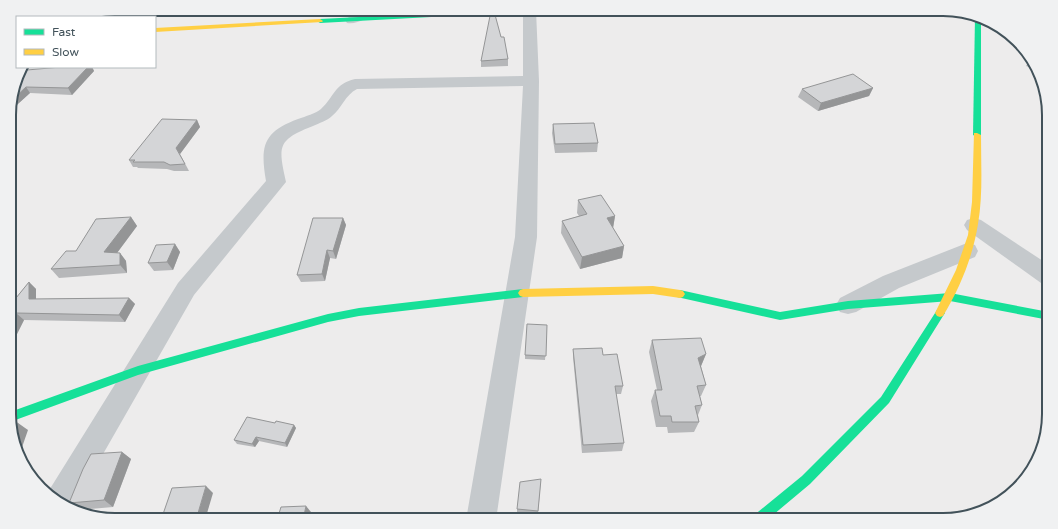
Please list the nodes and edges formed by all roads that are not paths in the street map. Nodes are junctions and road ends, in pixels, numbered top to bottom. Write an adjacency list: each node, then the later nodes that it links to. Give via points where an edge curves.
1 (358, 16): 4 (street)
2 (426, 16): 4 (street)
3 (536, 16): 7 (street)
4 (352, 20): 6 (street)
5 (978, 23): 8 (street)
6 (156, 30)
7 (531, 81): 11 (street, via 530,176 526,237); 15 (street, via 355,84 343,89 327,111 318,117 278,135 271,147 276,182 186,289)
8 (974, 225): 9 (street); 10 (street)
9 (967, 251): 12 (street); 13 (street, via 891,282)
10 (1042, 272)
11 (516, 293): 13 (street, via 653,290 780,316); 15 (street, via 328,318); 18 (street)
12 (950, 297): 13 (street); 14 (street); 19 (street, via 885,400 806,480)
13 (848, 305)
14 (1042, 315)
15 (138, 372): 16 (street); 17 (street)
16 (16, 415)
17 (61, 497)
18 (483, 513)
19 (766, 513)

